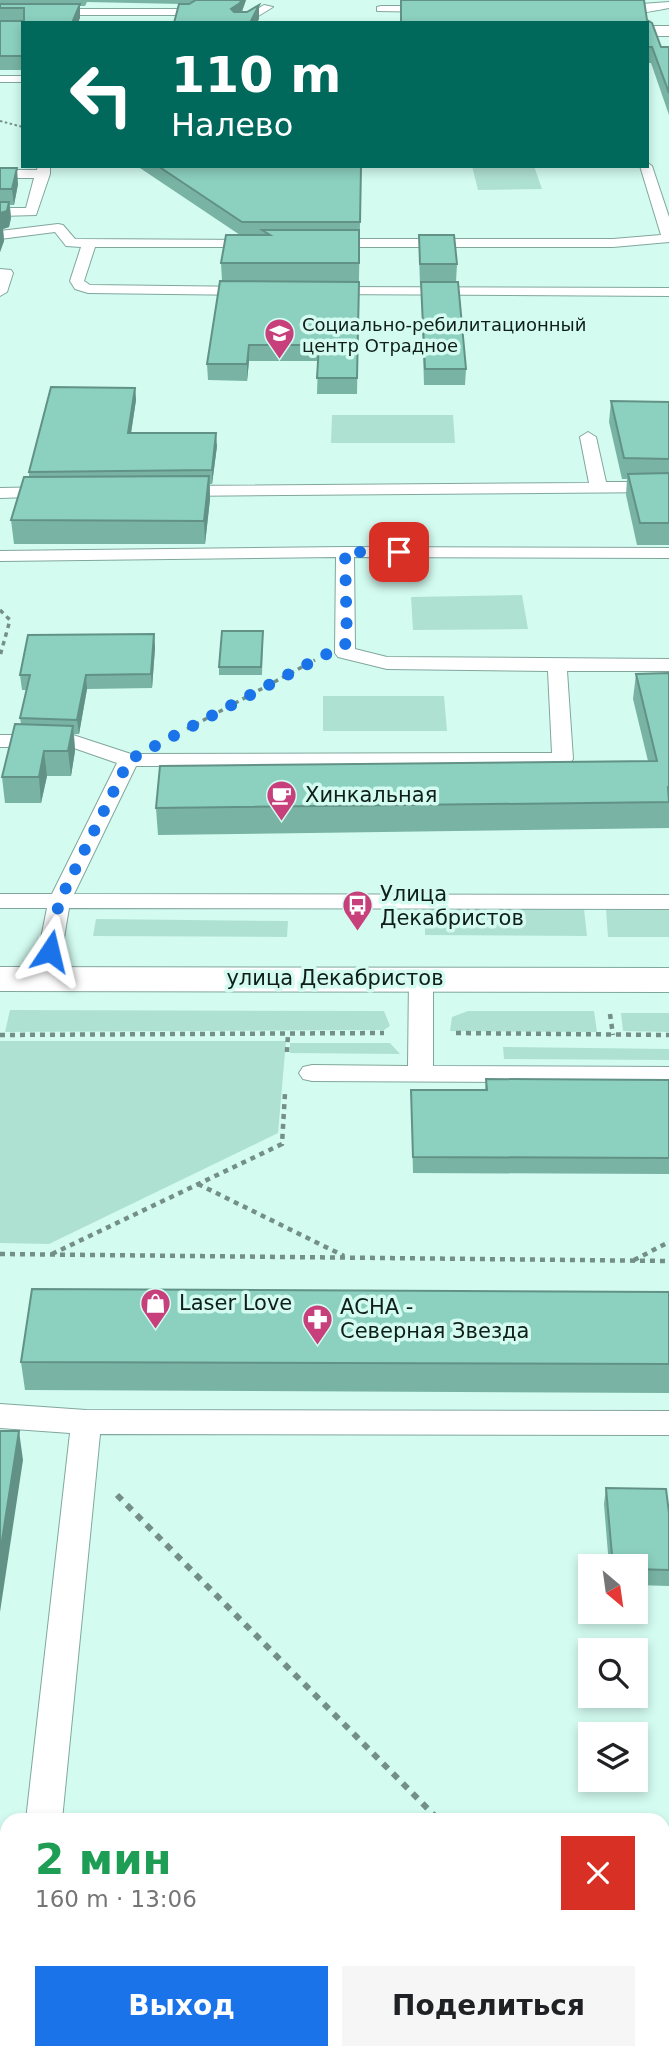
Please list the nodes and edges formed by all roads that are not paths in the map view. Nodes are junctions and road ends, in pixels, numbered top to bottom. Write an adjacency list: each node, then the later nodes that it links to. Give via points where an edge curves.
1 (270, 3): 8 (lane); 9 (lane)
2 (669, 5): 4 (lane)
3 (443, 9): 5 (lane)
4 (603, 9)
5 (381, 10)
6 (0, 12): 7 (lane)
7 (190, 12)
8 (242, 21)
9 (266, 21)
10 (0, 28): 11 (main road)
11 (21, 28)
12 (649, 31): 13 (main road)
13 (669, 31)
14 (0, 79): 15 (lane)
15 (21, 79)
16 (647, 168): 21 (lane)
17 (44, 170): 18 (lane); 19 (lane, via 31,212)
18 (0, 174)
19 (0, 212)
20 (0, 235): 22 (lane, via 58,228 71,243)
21 (669, 239): 24 (lane, via 613,250)
22 (89, 243): 23 (lane); 27 (lane, via 77,281 88,289)
23 (268, 243)
24 (310, 243)
25 (617, 273): 30 (lane)
26 (0, 274): 29 (lane, via 6,273)
27 (272, 291)
28 (314, 291): 30 (lane)
29 (0, 292)
30 (620, 292): 31 (lane)
31 (669, 292)
32 (588, 437): 33 (lane)
33 (598, 487): 34 (lane); 35 (lane)
34 (669, 487)
35 (153, 491)
36 (70, 492): 37 (lane)
37 (0, 493)
38 (345, 552): 39 (lane); 40 (lane); 41 (lane, via 345,653 387,663)
39 (669, 553)
40 (0, 556)
41 (557, 665): 42 (lane); 44 (lane, via 564,759)
42 (669, 665)
43 (0, 741): 44 (lane, via 73,741)
44 (129, 760): 46 (lane)
45 (0, 901): 46 (lane)
46 (59, 902): 47 (lane); 50 (lane)
47 (669, 902)
48 (421, 978): 50 (main road, улица Декабристов); 51 (main road, улица Декабристов); 53 (lane)
49 (0, 979): 50 (main road, улица Декабристов)
50 (45, 979)
51 (669, 980)
52 (312, 1073): 53 (lane)
53 (420, 1073): 54 (lane)
54 (669, 1075)
55 (0, 1416): 56 (lane)
56 (86, 1422): 57 (lane); 58 (lane)
57 (669, 1423)
58 (45, 1813)

